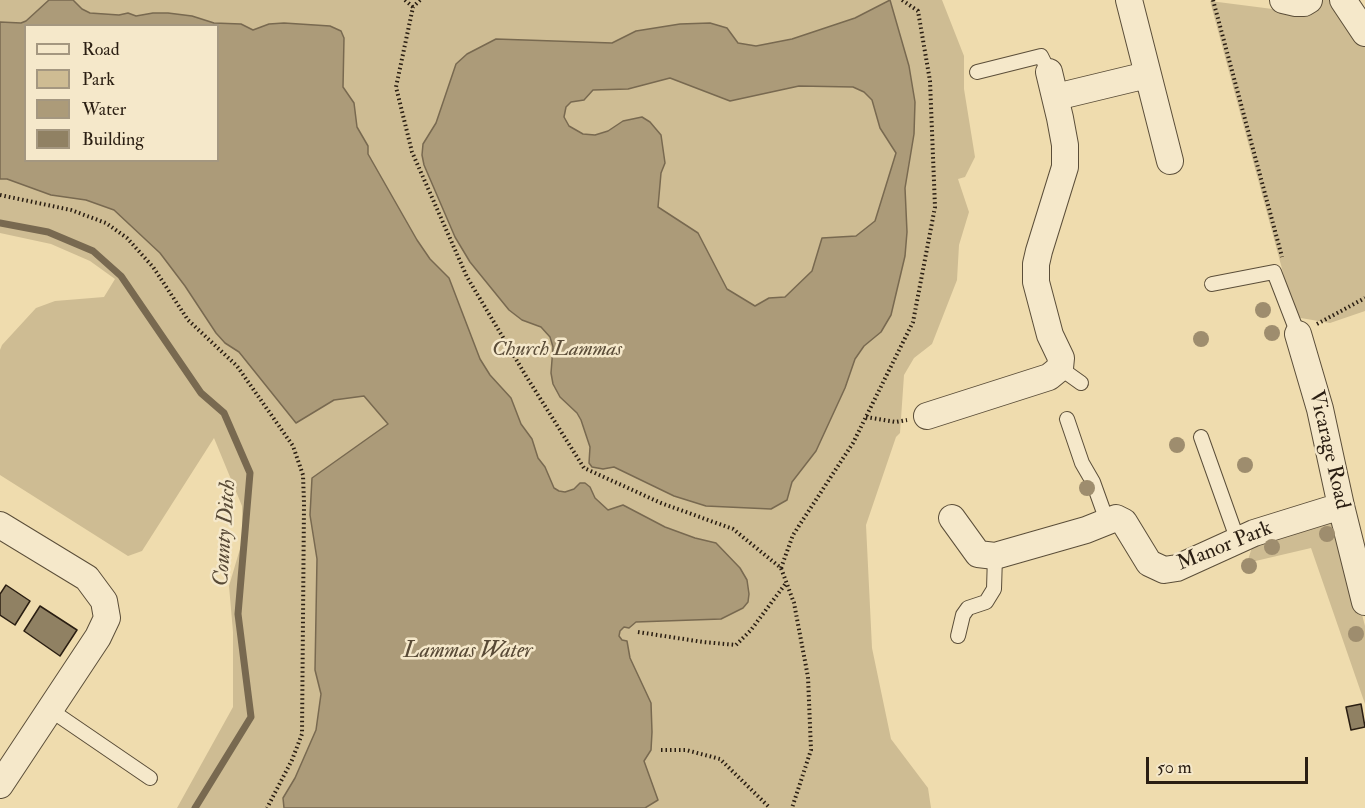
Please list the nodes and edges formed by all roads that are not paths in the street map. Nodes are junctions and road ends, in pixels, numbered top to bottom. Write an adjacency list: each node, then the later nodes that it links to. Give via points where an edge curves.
1 (1129, 0): 8 (street)
2 (1283, 0): 3 (street)
3 (1309, 0)
4 (1342, 0): 5 (street)
5 (1365, 33)
6 (977, 72): 7 (lane, via 1041,56)
7 (1049, 72): 9 (street)
8 (1147, 75): 9 (street); 10 (street)
9 (1056, 97): 13 (street, via 1065,167 1039,250 1036,282 1050,335 1061,358)
10 (1170, 161)
11 (1212, 284): 12 (lane, via 1274,272)
12 (1298, 334): 18 (street, Vicarage Road, via 1320,409)
13 (1060, 368): 14 (lane); 15 (street, via 1049,377)
14 (1081, 383)
15 (927, 416)
16 (1067, 419): 20 (lane)
17 (1201, 437): 22 (lane)
18 (1341, 506): 22 (street, Manor Park); 24 (street, Vicarage Road)
19 (952, 518): 23 (street, via 978,554)
20 (1107, 521): 22 (street, Manor Park, via 1116,518 1124,522 1149,563 1164,570); 23 (street)
21 (0, 525): 26 (street, via 87,578 104,601 107,618 98,637)
22 (1238, 540)
23 (995, 556): 25 (lane, via 994,589 986,602 968,608)
24 (1365, 602)
25 (958, 636)
26 (50, 709): 27 (lane); 28 (street)
27 (150, 778)
28 (0, 785)

